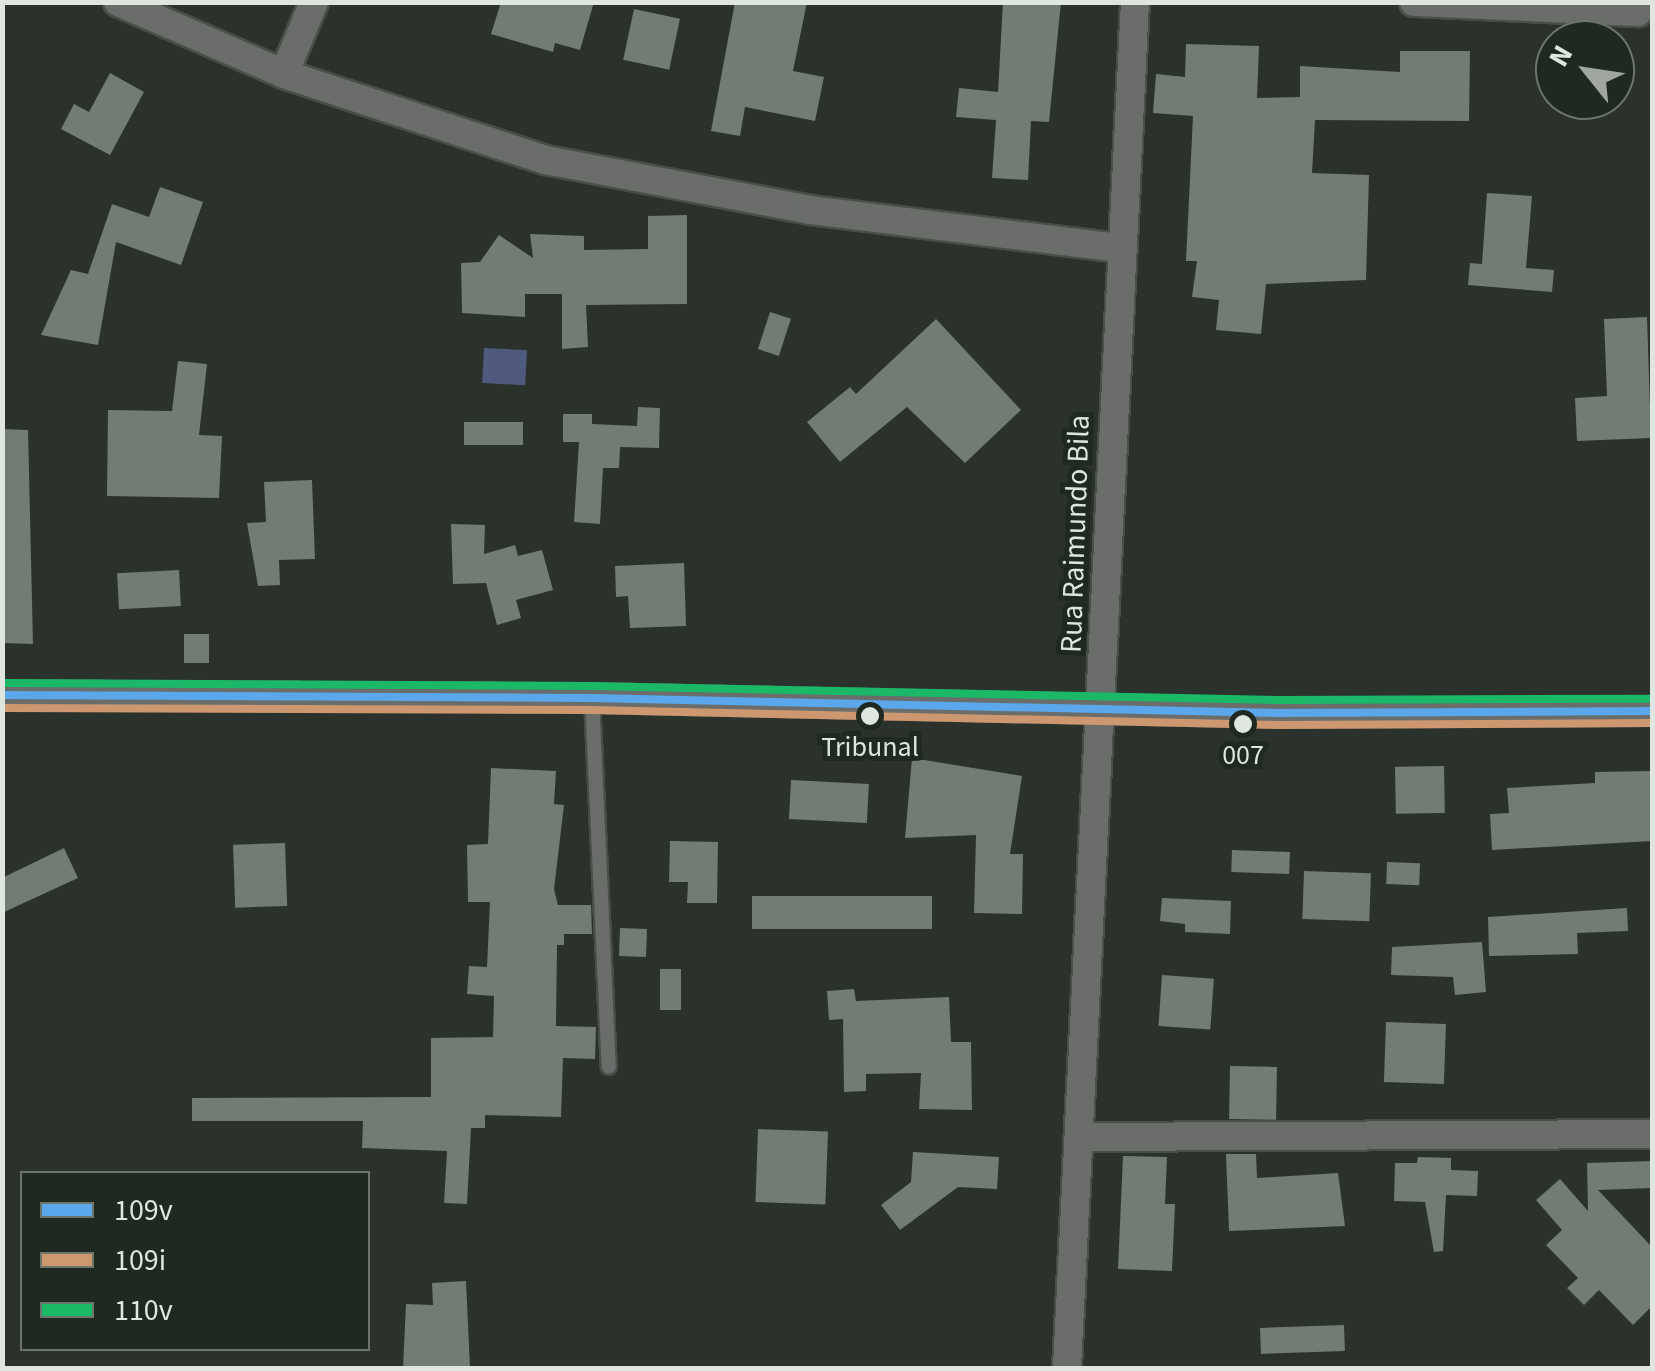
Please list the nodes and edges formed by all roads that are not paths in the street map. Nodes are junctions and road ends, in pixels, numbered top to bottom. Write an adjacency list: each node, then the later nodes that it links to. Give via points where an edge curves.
1 (118, 2): 6 (street)
2 (314, 2): 6 (street)
3 (1136, 2): 7 (street, Rua Raimundo Bila)
4 (1414, 2): 5 (street)
5 (1638, 12)
6 (284, 74): 7 (street, via 546,160 666,185 810,210)
7 (1121, 248): 10 (street, Rua Raimundo Bila)
8 (2, 695): 9 (street)
9 (592, 698): 10 (street); 12 (lane)
10 (1101, 708): 11 (street); 14 (street, Rua Raimundo Bila)
11 (1652, 711)
12 (609, 1067)
13 (1652, 1134): 14 (street)
14 (1082, 1137): 15 (street, Rua Raimundo Bila)
15 (1066, 1368)

